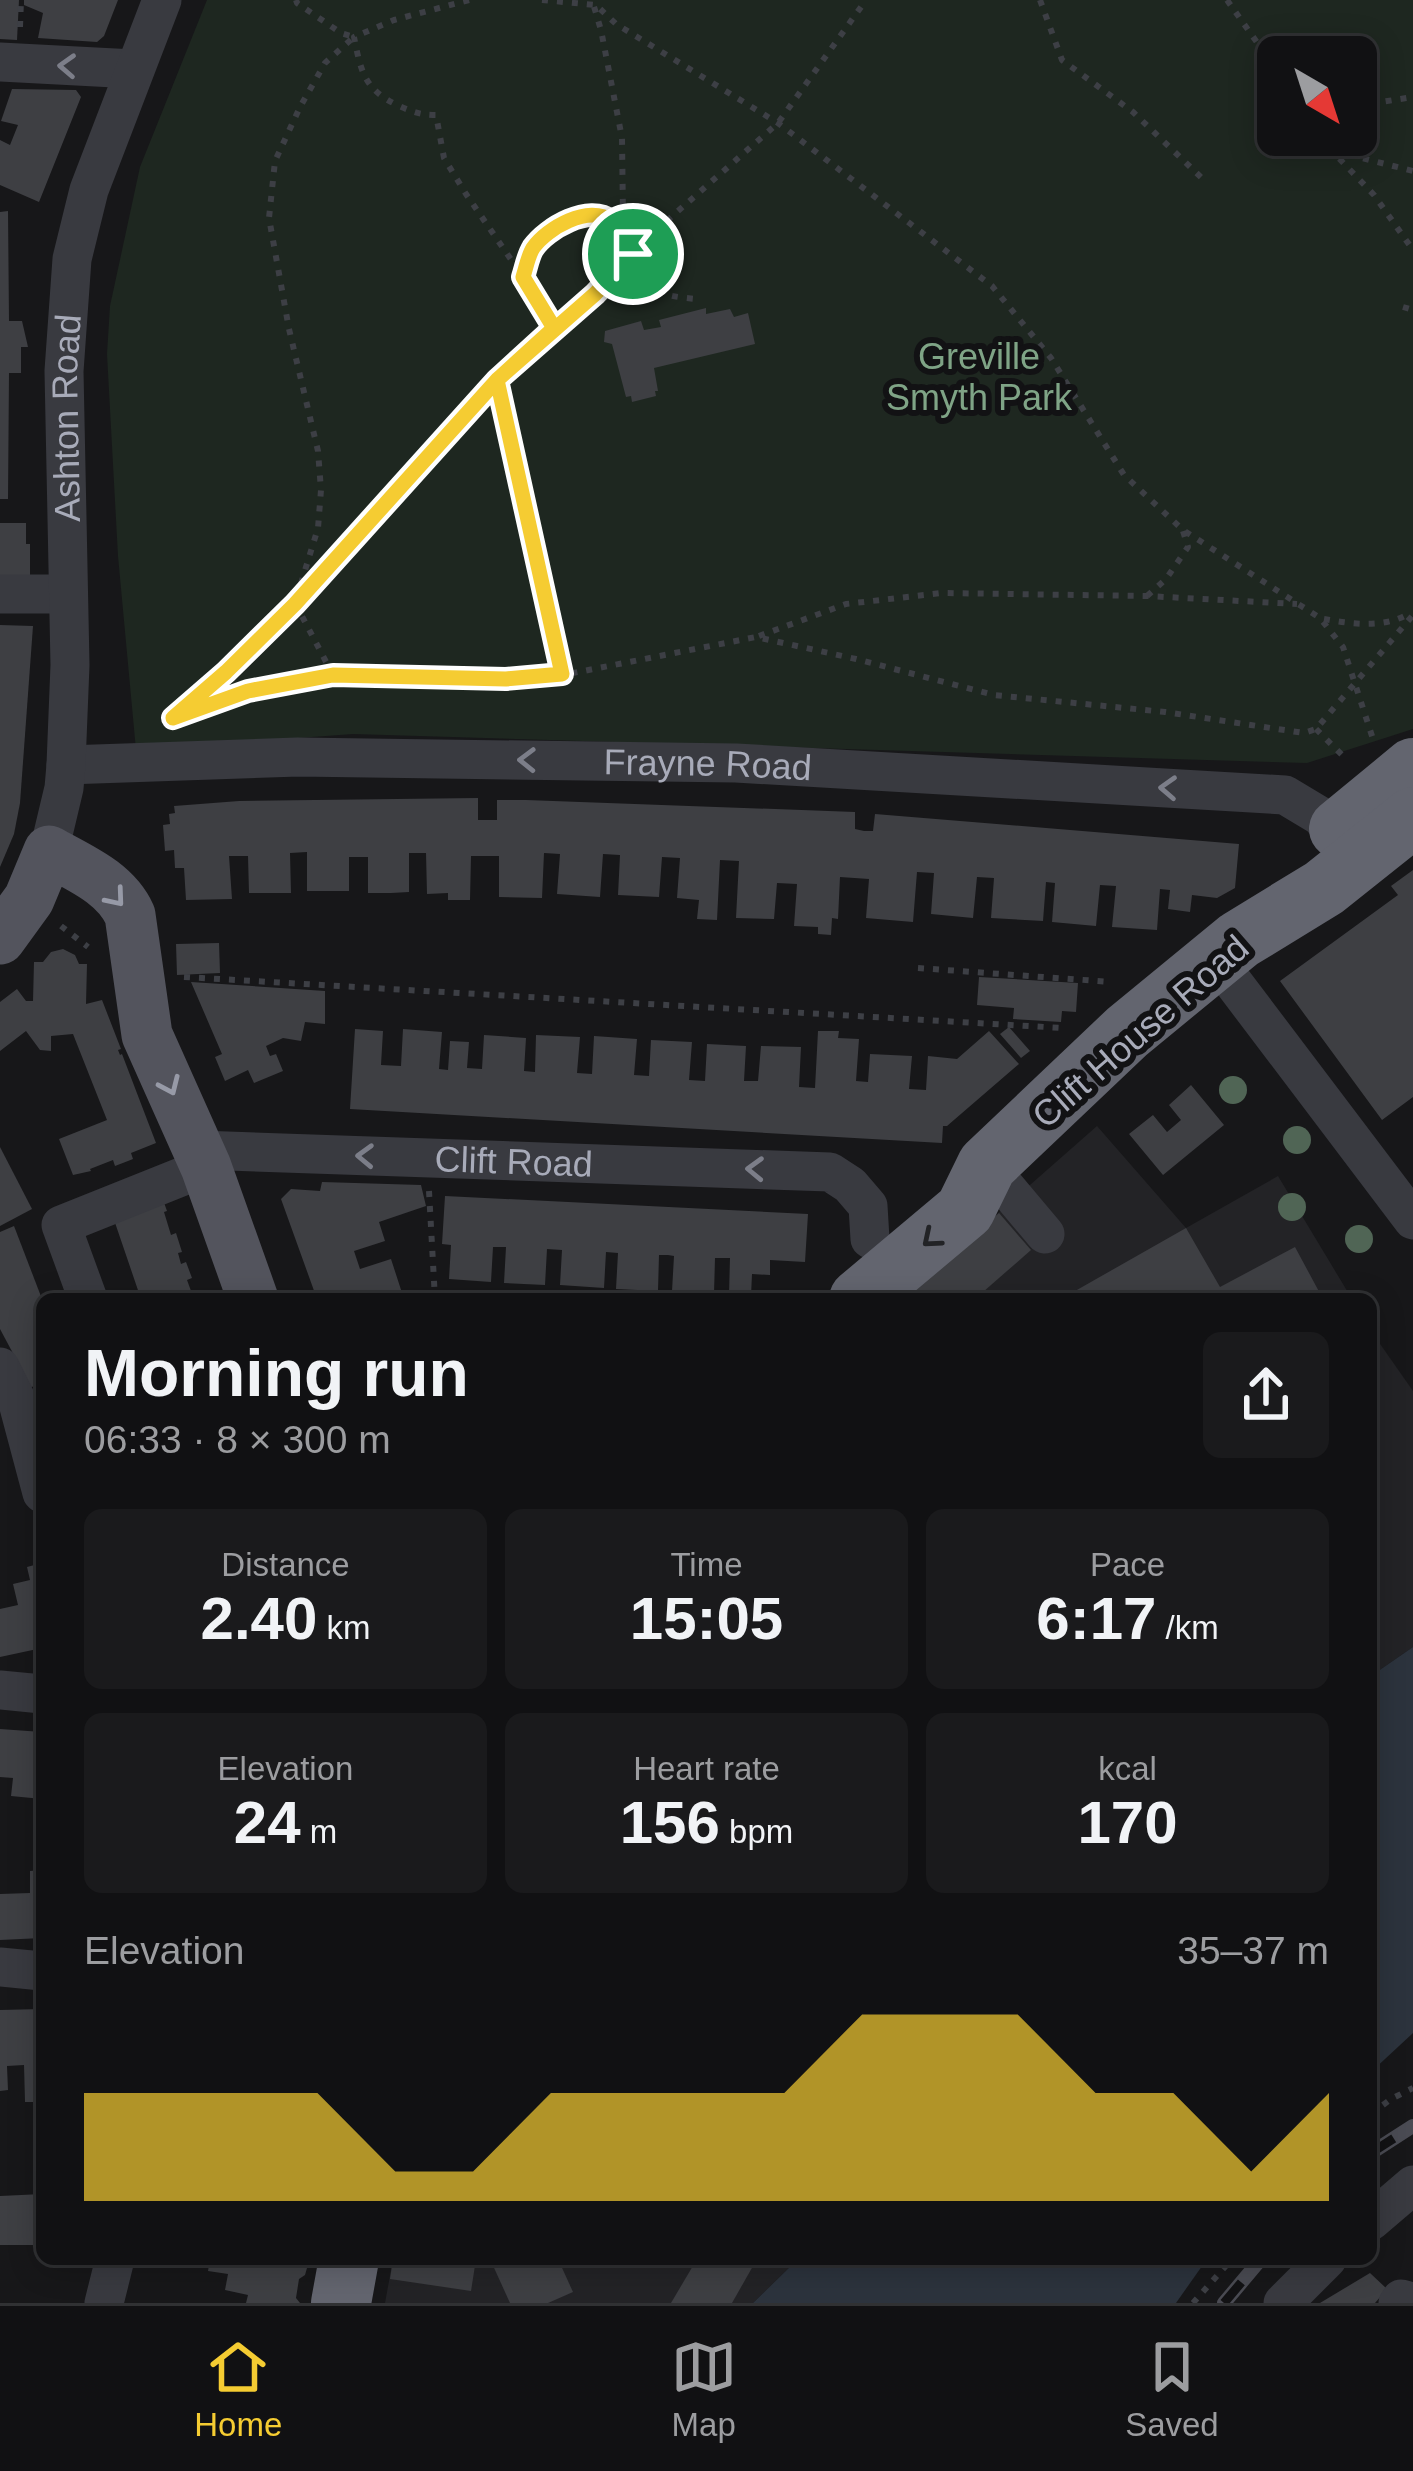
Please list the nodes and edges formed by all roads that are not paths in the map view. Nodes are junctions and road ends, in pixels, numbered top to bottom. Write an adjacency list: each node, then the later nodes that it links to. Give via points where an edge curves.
1 (162, 0): 3 (street, Ashton Road)
2 (10, 51): 3 (street, one-way to 2)
3 (134, 69): 5 (street, Ashton Road, via 72,259 64,371)
4 (0, 594): 5 (street)
5 (67, 594): 7 (street, Ashton Road)
6 (1393, 754): 9 (highway)
7 (66, 765): 9 (street, Frayne Road, one-way to 7, via 1285,795 760,765 298,757); 10 (street, Ashton Road)
8 (1413, 817): 12 (highway, Clift House Road)
9 (1334, 832): 12 (highway)
10 (49, 851): 11 (main road); 13 (main road, one-way to 13, via 100,880 130,915 147,1034)
11 (15, 919)
12 (1228, 951): 14 (highway, Clift House Road, via 1124,1007); 17 (street)
13 (202, 1159): 15 (street, Clift Road, one-way to 13); 20 (street, via 61,1225); 21 (main road)
14 (987, 1166): 18 (street); 19 (highway, Clift House Road, via 943,1177); 23 (highway, Clift House Road, one-way to 23, via 965,1210)
15 (830, 1172): 16 (street, Clift Road); 19 (street, via 868,1206)
16 (883, 1174)
17 (1413, 1220)
18 (1046, 1234)
19 (870, 1238): 22 (highway, Clift House Road)
20 (86, 1293)
21 (251, 1293)
22 (819, 1293)
23 (866, 1293)
24 (0, 1367): 25 (street)
25 (36, 1470)
26 (0, 1690): 27 (street)
27 (36, 1693)
28 (0, 1967): 29 (street)
29 (36, 1970)
30 (1413, 2185): 31 (street)
31 (1377, 2216)
32 (1413, 2219): 33 (street)
33 (1377, 2236)
34 (114, 2265): 38 (street)
35 (348, 2265): 39 (highway)
36 (1321, 2265): 40 (street)
37 (1413, 2302): 41 (street)
38 (104, 2303)
39 (341, 2303)
40 (1283, 2303)
41 (1398, 2303)

